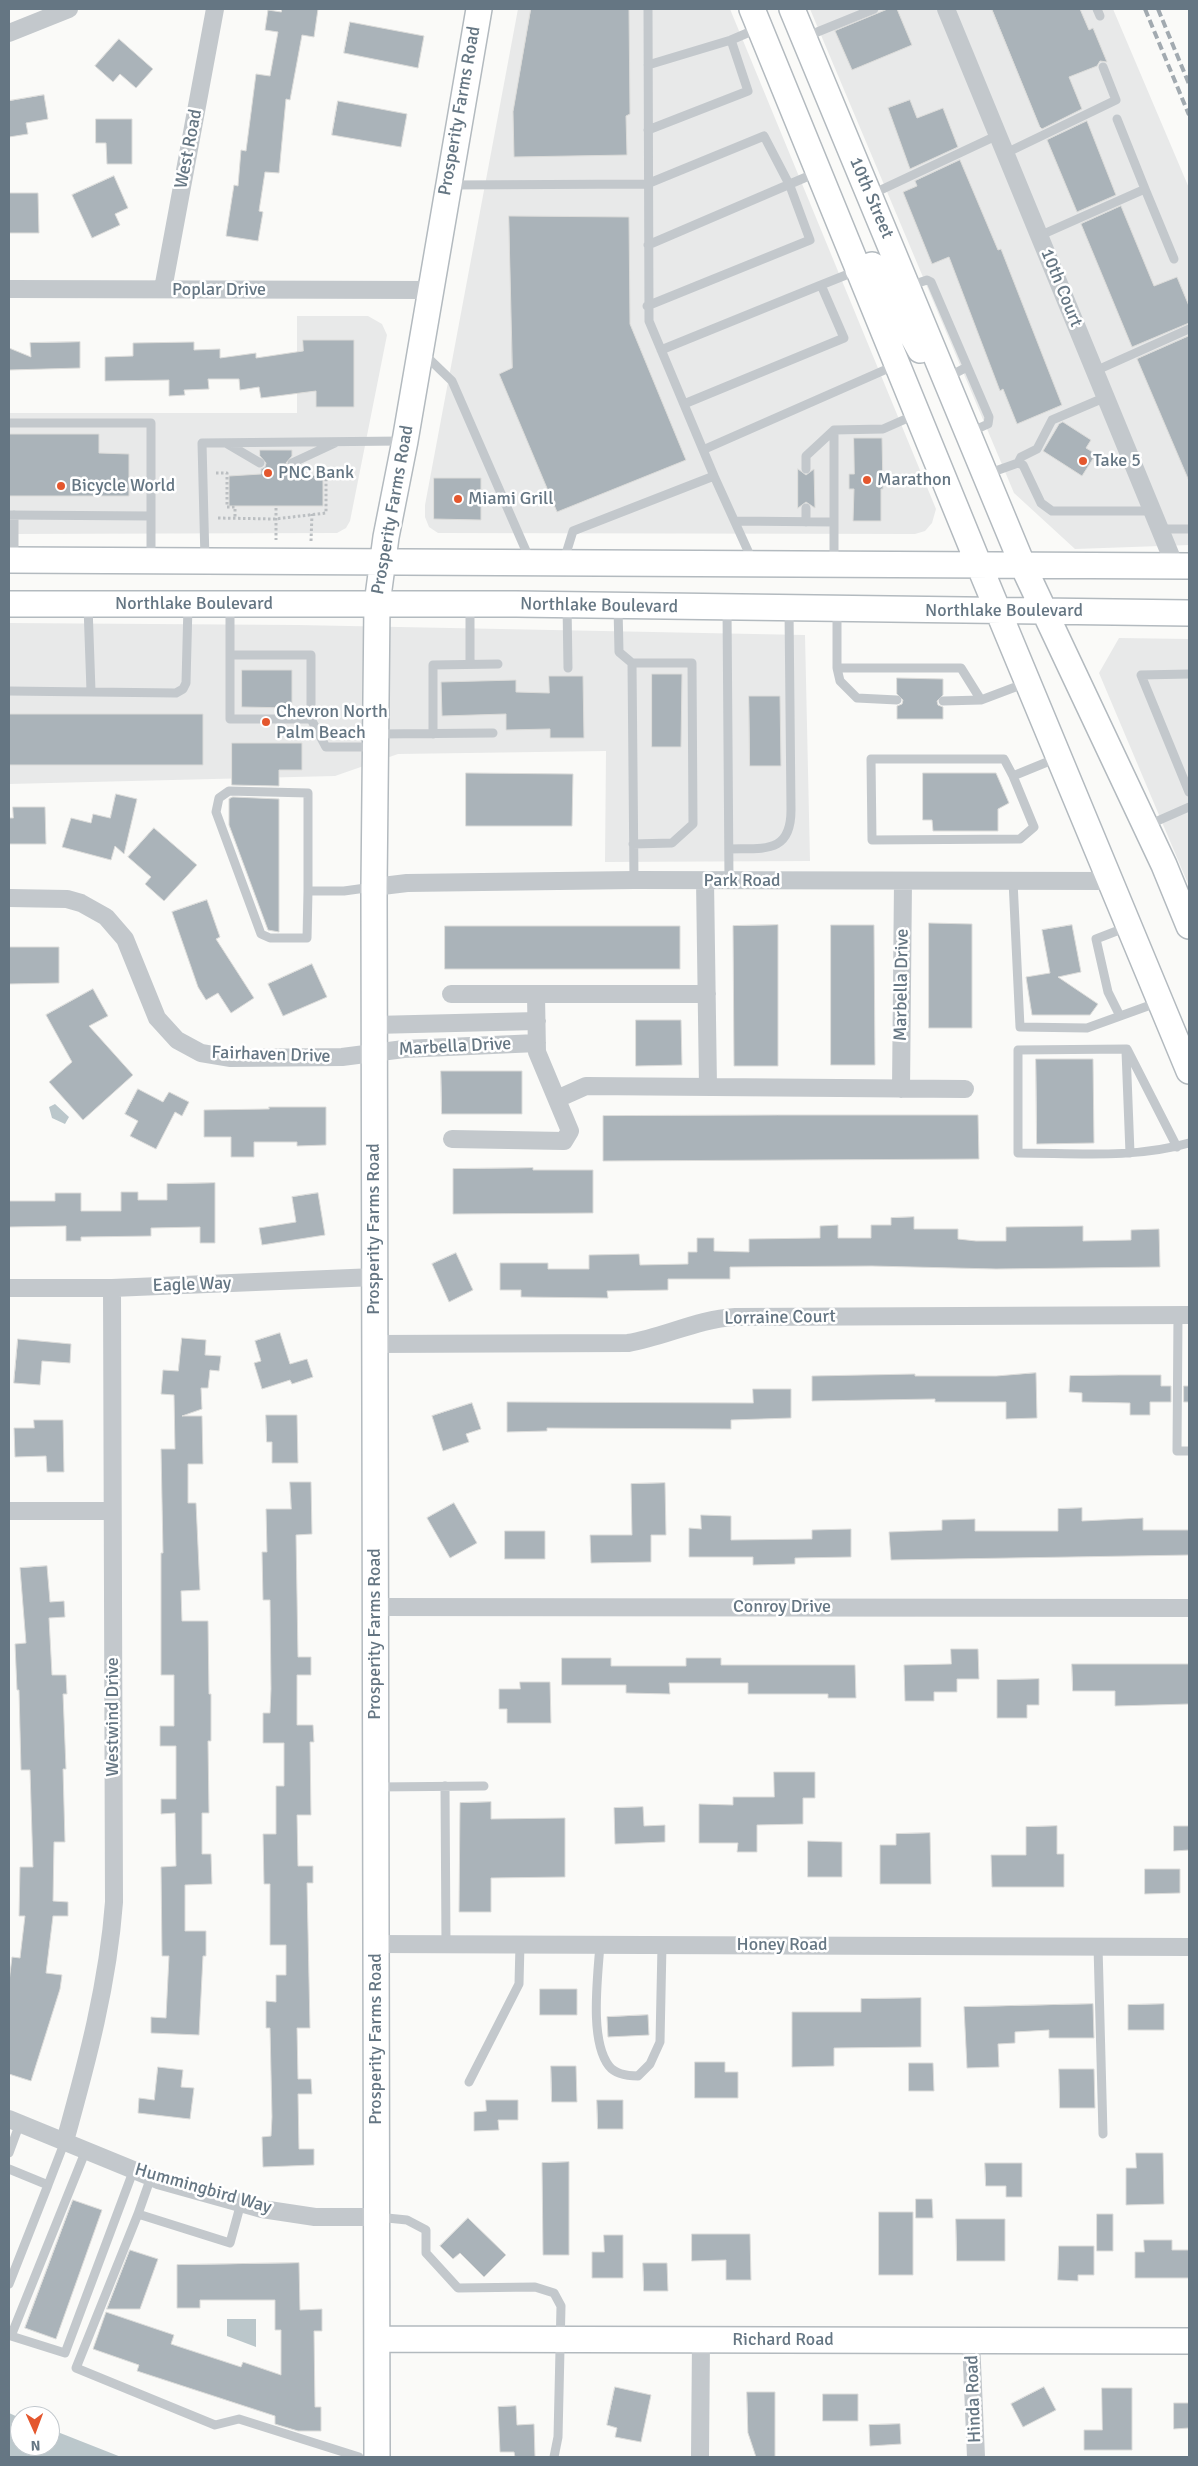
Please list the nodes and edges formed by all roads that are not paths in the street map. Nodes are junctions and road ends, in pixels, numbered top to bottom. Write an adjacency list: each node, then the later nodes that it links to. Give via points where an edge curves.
1 (69, 9): 9 (street)
2 (215, 9): 31 (street, West Road)
3 (478, 9): 20 (main road, Prosperity Farms Road)
4 (648, 9): 12 (lane)
5 (792, 9): 10 (main road, 10th Street)
6 (874, 9): 10 (lane)
7 (946, 9): 16 (street, 10th Court)
8 (756, 18): 11 (lane); 18 (main road)
9 (9, 33)
10 (804, 38): 23 (main road, 10th Street)
11 (731, 40): 12 (lane); 15 (lane, via 748,91)
12 (648, 65): 15 (lane)
13 (1103, 67): 17 (lane, via 1116,100)
14 (1117, 119): 22 (lane)
15 (648, 130): 19 (lane)
16 (998, 136): 17 (street, 10th Court); 23 (lane)
17 (1006, 153): 24 (street, 10th Court)
18 (818, 172): 21 (lane); 27 (main road)
19 (648, 184): 20 (lane); 21 (lane, via 764,136); 25 (lane)
20 (447, 185): 32 (main road, Prosperity Farms Road)
21 (790, 186): 25 (lane); 33 (lane, via 810,240)
22 (1146, 189): 24 (lane); 26 (lane)
23 (870, 196): 29 (main road, 10th Street)
24 (1040, 236): 39 (street, 10th Court)
25 (648, 245): 33 (lane)
26 (1174, 259)
27 (858, 270): 28 (lane); 37 (main road); 40 (main road, 10th Street, via 872,265 881,271 910,334 927,361)
28 (821, 285): 36 (lane); 42 (lane, via 844,338)
29 (907, 286): 38 (lane, via 926,280 931,282); 40 (main road, 10th Street)
30 (9, 289): 31 (street, Poplar Drive)
31 (163, 289): 32 (street, Poplar Drive)
32 (429, 290): 35 (main road, Prosperity Farms Road)
33 (648, 306): 36 (lane, via 649,321)
34 (1189, 329): 39 (lane)
35 (420, 350): 47 (main road, Prosperity Farms Road); 70 (lane, via 452,381)
36 (661, 350): 42 (lane)
37 (897, 364): 43 (main road); 50 (lane)
38 (968, 367): 40 (lane); 46 (lane, via 989,417 988,424)
39 (1095, 371): 41 (street, 10th Court)
40 (947, 383): 46 (main road, 10th Street)
41 (1106, 397): 53 (lane, via 1052,420 1037,449 1021,457); 58 (street, 10th Court)
42 (684, 404): 50 (lane)
43 (917, 414): 45 (lane, via 883,429); 74 (main road)
44 (9, 423): 60 (lane, via 151,423)
45 (834, 430): 54 (lane, via 806,456); 63 (lane)
46 (968, 433): 55 (main road, 10th Street)
47 (405, 441): 49 (lane); 69 (main road, Prosperity Farms Road)
48 (226, 442): 49 (lane); 51 (lane); 68 (lane, via 202,443)
49 (338, 442): 52 (lane)
50 (705, 450): 56 (lane)
51 (260, 463)
52 (292, 463)
53 (1018, 463): 55 (lane); 58 (lane, via 1023,465 1041,503 1052,511)
54 (806, 469)
55 (985, 474): 75 (main road, 10th Street)
56 (714, 476): 61 (lane); 71 (lane, via 573,531)
57 (806, 508): 62 (lane)
58 (1153, 511): 64 (street, 10th Court)
59 (11, 516): 60 (lane); 66 (lane)
60 (150, 516): 67 (lane)
61 (735, 521): 62 (lane); 72 (lane)
62 (806, 522): 63 (lane)
63 (834, 522): 73 (lane)
64 (1160, 528): 65 (lane); 76 (street, 10th Court)
65 (1189, 529)
66 (11, 560): 67 (main road)
67 (151, 560): 68 (main road)
68 (205, 560): 69 (main road)
69 (384, 561): 70 (main road); 81 (main road, Prosperity Farms Road)
70 (532, 563): 71 (main road)
71 (564, 563): 72 (main road)
72 (755, 564): 73 (main road)
73 (834, 564): 74 (main road)
74 (979, 565): 75 (main road); 88 (main road)
75 (1023, 566): 76 (main road); 89 (main road, 10th Street)
76 (1182, 566)
77 (188, 603): 79 (main road, Northlake Boulevard); 80 (main road, Northlake Boulevard); 100 (lane, via 186,683 183,689 176,693)
78 (9, 604): 79 (main road, Northlake Boulevard)
79 (88, 604): 100 (lane)
80 (230, 604): 81 (main road, Northlake Boulevard); 91 (lane)
81 (377, 604): 82 (main road, Northlake Boulevard); 107 (main road, Prosperity Farms Road)
82 (470, 604): 83 (main road, Northlake Boulevard); 93 (lane)
83 (567, 605): 84 (main road, Northlake Boulevard); 95 (lane)
84 (618, 606): 85 (main road, Northlake Boulevard); 92 (lane, via 618,652)
85 (727, 608): 86 (main road, Northlake Boulevard); 114 (lane)
86 (789, 609): 87 (main road, Northlake Boulevard); 114 (lane, via 789,833 774,845)
87 (837, 610): 88 (main road, Northlake Boulevard); 96 (lane)
88 (999, 610): 89 (main road, Northlake Boulevard); 98 (main road)
89 (1045, 611): 90 (main road, Northlake Boulevard); 112 (main road, 10th Street)
90 (1189, 613)
91 (230, 655): 104 (lane, via 230,719); 104 (lane, via 311,655)
92 (632, 663): 113 (lane); 113 (lane, via 692,662 693,805 693,824 672,843)
93 (470, 664): 94 (lane); 106 (lane, via 433,664)
94 (498, 664)
95 (568, 668)
96 (837, 668): 101 (lane, via 840,681 856,698); 102 (lane, via 961,668)
97 (1189, 674): 110 (lane, via 1141,675)
98 (1029, 682): 102 (lane); 108 (main road)
99 (9, 691): 100 (lane)
100 (90, 691)
101 (897, 700)
102 (981, 700): 103 (lane)
103 (943, 701)
104 (311, 719): 107 (lane, via 326,747)
105 (493, 733): 106 (lane)
106 (433, 734): 107 (lane)
107 (377, 741): 121 (main road, Prosperity Farms Road)
108 (1060, 757): 109 (lane); 120 (main road)
109 (1013, 776): 109 (lane, via 1004,759 871,759 872,840 1020,839 1034,827)
110 (1189, 792)
111 (1189, 806): 112 (lane)
112 (1146, 826): 125 (main road, 10th Street)
113 (633, 844): 115 (lane)
114 (729, 849): 117 (lane)
115 (634, 880): 116 (street, Park Road); 121 (street, Park Road, via 407,883)
116 (705, 880): 117 (street, Park Road); 128 (street)
117 (729, 881): 118 (street, Park Road)
118 (903, 881): 119 (street, Park Road); 140 (street, Marbella Drive)
119 (1013, 881): 120 (street, Park Road); 131 (lane, via 1020,1027 1087,1028)
120 (1111, 881): 124 (main road)
121 (374, 887): 122 (lane); 133 (main road, Prosperity Farms Road)
122 (308, 892): 122 (lane, via 307,938 270,938 261,934 216,812 219,798 229,791 308,793)
123 (9, 898): 137 (street, Fairhaven Drive, via 67,899 106,917 125,939 157,1018 177,1040 201,1053 231,1058 342,1058)
124 (1129, 926): 126 (main road); 131 (lane, via 1096,939 1108,992)
125 (1189, 926)
126 (1149, 972): 130 (main road); 135 (main road)
127 (451, 994): 129 (street)
128 (707, 994): 129 (street); 139 (street)
129 (536, 995): 132 (street, Marbella Drive)
130 (1160, 1001): 131 (lane); 138 (main road)
131 (1120, 1016)
132 (537, 1021): 133 (street, Marbella Drive); 134 (street, Marbella Drive)
133 (374, 1025): 137 (main road, Prosperity Farms Road)
134 (537, 1043): 137 (street, Marbella Drive); 142 (street, Marbella Drive, via 537,1052)
135 (1189, 1044)
136 (1126, 1049): 145 (lane); 146 (lane); 146 (lane, via 1018,1050 1018,1154)
137 (374, 1053): 147 (main road, Prosperity Farms Road)
138 (1189, 1072)
139 (708, 1087): 140 (street); 142 (street, via 586,1086)
140 (901, 1089): 141 (street)
141 (965, 1090)
142 (557, 1099): 143 (street, Marbella Drive, via 570,1131 564,1141)
143 (452, 1139)
144 (1189, 1143): 145 (lane)
145 (1177, 1147): 146 (lane)
146 (1130, 1153)
147 (375, 1277): 149 (street, Eagle Way); 151 (main road, Prosperity Farms Road)
148 (9, 1288): 149 (street, Eagle Way)
149 (112, 1288): 156 (street, Westwind Drive)
150 (1184, 1315): 151 (street, Lorraine Court, via 735,1317 703,1320 628,1343); 152 (lane)
151 (375, 1344): 157 (main road, Prosperity Farms Road)
152 (1179, 1369): 153 (lane); 154 (lane, via 1177,1451)
153 (1189, 1369)
154 (1189, 1451)
155 (9, 1511): 156 (street)
156 (112, 1511): 172 (street, Westwind Drive, via 114,1902 103,1994)
157 (375, 1607): 158 (street, Conroy Drive); 161 (main road, Prosperity Farms Road)
158 (1189, 1608)
159 (445, 1786): 160 (lane); 161 (lane); 163 (lane)
160 (484, 1786)
161 (375, 1787): 162 (main road, Prosperity Farms Road)
162 (375, 1944): 163 (street, Honey Road); 181 (main road, Prosperity Farms Road)
163 (446, 1944): 164 (street, Honey Road)
164 (520, 1944): 165 (street, Honey Road); 169 (lane, via 519,1984)
165 (600, 1944): 166 (street, Honey Road); 166 (lane, via 596,2022 603,2052 610,2067 623,2075 638,2076 650,2064 660,2042)
166 (662, 1945): 167 (street, Honey Road)
167 (1098, 1946): 168 (street, Honey Road); 171 (lane)
168 (1189, 1946)
169 (469, 2082)
170 (15, 2121): 172 (street, Hummingbird Way); 174 (lane)
171 (1103, 2134)
172 (65, 2141): 173 (street, Hummingbird Way); 178 (lane)
173 (86, 2150): 176 (street, Hummingbird Way); 176 (lane, via 11,2336 65,2352)
174 (9, 2153)
175 (9, 2169): 178 (lane)
176 (134, 2170): 177 (street, Hummingbird Way)
177 (151, 2177): 179 (street, Hummingbird Way); 180 (lane)
178 (48, 2185): 182 (lane)
179 (242, 2203): 180 (lane, via 230,2242); 181 (street, Hummingbird Way, via 315,2217)
180 (138, 2214): 188 (lane, via 76,2368 215,2425 239,2419)
181 (377, 2217): 183 (main road, Prosperity Farms Road); 184 (lane, via 407,2220 426,2230 426,2253 458,2288 535,2288 554,2293 561,2306)
182 (9, 2284)
183 (378, 2339): 184 (main road, Richard Road); 189 (main road, Prosperity Farms Road)
184 (560, 2340): 185 (main road, Richard Road); 190 (lane, via 558,2437)
185 (701, 2340): 186 (main road, Richard Road); 191 (street)
186 (971, 2340): 187 (main road, Richard Road); 192 (street, Hinda Road)
187 (1189, 2341)
188 (359, 2457)
189 (377, 2457)
190 (554, 2457)
191 (700, 2457)
192 (976, 2457)

